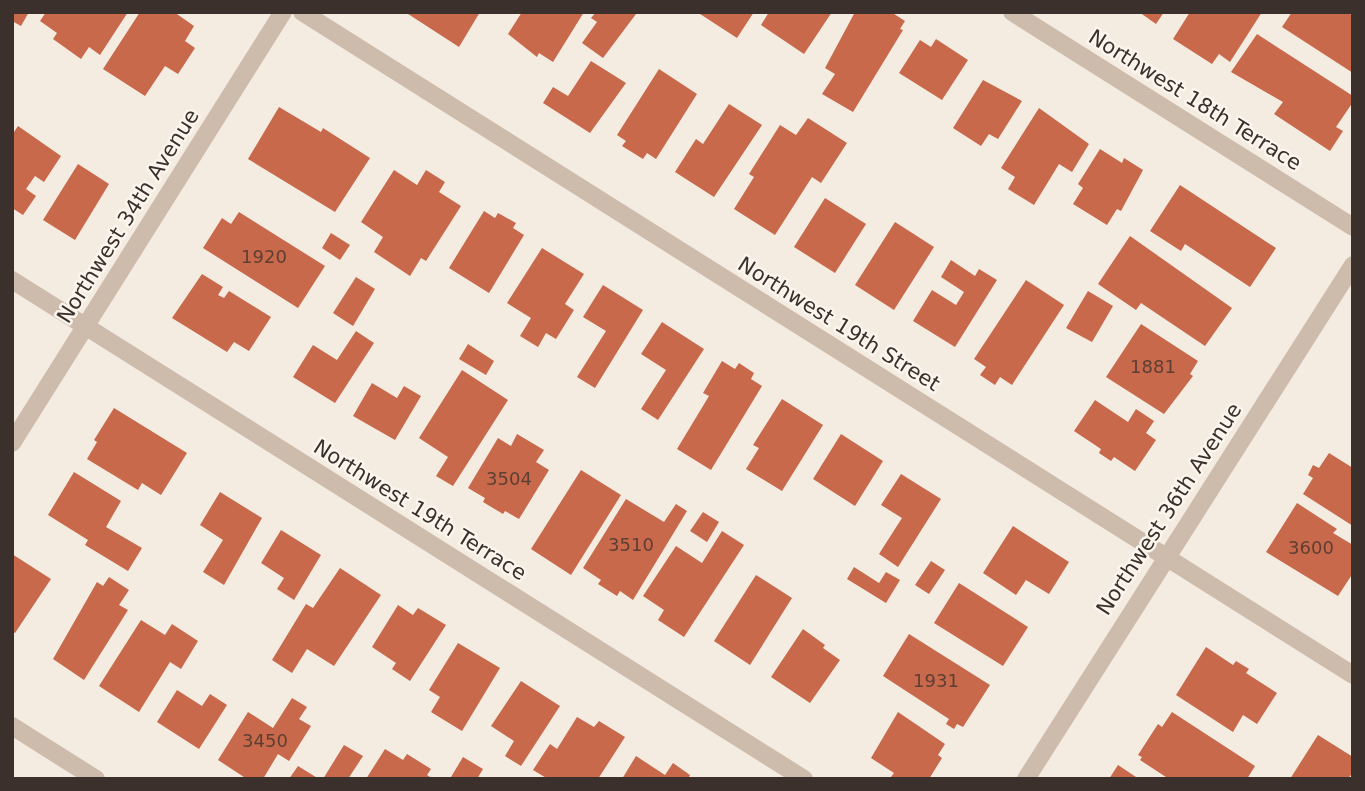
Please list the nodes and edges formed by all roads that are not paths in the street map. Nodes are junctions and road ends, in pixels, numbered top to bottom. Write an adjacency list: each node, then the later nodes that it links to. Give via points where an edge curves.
1 (283, 12): 7 (street, Northwest 34th Avenue)
2 (302, 12): 9 (street, Northwest 19th Street)
3 (1012, 12): 4 (street, Northwest 18th Terrace)
4 (1353, 227)
5 (1353, 265): 9 (street, Northwest 36th Avenue)
6 (12, 280): 7 (street, Northwest 19th Terrace)
7 (86, 327): 8 (street, Northwest 34th Avenue); 13 (street, Northwest 19th Terrace)
8 (12, 443)
9 (1166, 556): 10 (street, Northwest 19th Street); 14 (street, Northwest 36th Avenue)
10 (1353, 675)
11 (12, 726): 12 (street)
12 (96, 779)
13 (804, 779)
14 (1026, 779)

